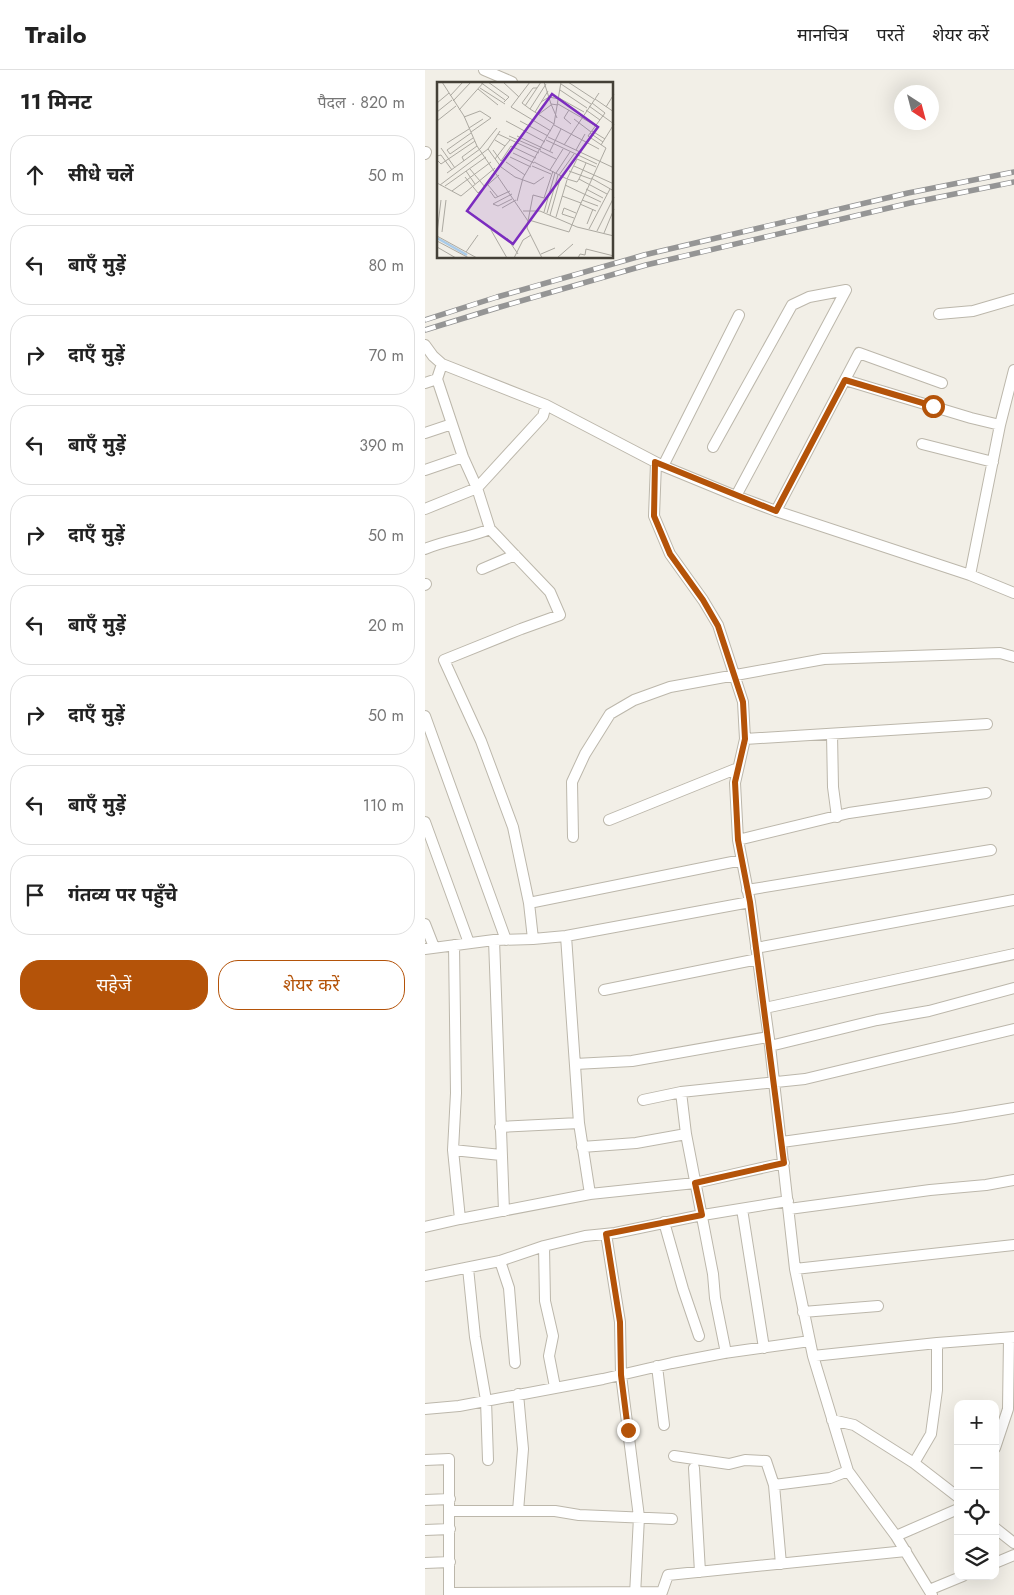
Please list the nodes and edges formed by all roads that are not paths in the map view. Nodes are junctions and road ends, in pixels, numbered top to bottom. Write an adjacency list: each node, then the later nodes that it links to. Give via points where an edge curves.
1 (484, 70): 2 (street)
2 (511, 82)
3 (1014, 298): 4 (street, via 973,311)
4 (939, 314)
5 (739, 315): 22 (street)
6 (425, 345): 7 (street)
7 (442, 364): 9 (street); 14 (street)
8 (1014, 370): 13 (street)
9 (437, 379): 11 (street); 15 (street)
10 (845, 380): 12 (street, via 859,353); 16 (street); 27 (street)
11 (425, 383)
12 (943, 383)
13 (1012, 384): 16 (street)
14 (546, 405): 22 (street); 24 (street, via 543,416)
15 (452, 424): 17 (street); 20 (street)
16 (1000, 425): 21 (street)
17 (425, 433)
18 (921, 444): 21 (street)
19 (713, 447): 25 (street, via 792,305 809,297 846,290)
20 (463, 457): 23 (street); 24 (street)
21 (993, 462): 32 (street)
22 (659, 464): 25 (street); 35 (street, via 654,516 670,554 718,626)
23 (425, 470)
24 (477, 488): 26 (street); 28 (street)
25 (736, 496): 27 (street)
26 (425, 509)
27 (776, 511): 32 (street)
28 (491, 529): 29 (street); 30 (street)
29 (425, 549)
30 (515, 555): 31 (street); 52 (street, via 550,592 560,615 444,660 481,741 513,827)
31 (482, 569)
32 (970, 575): 33 (street)
33 (1014, 593)
34 (1014, 658): 35 (street, via 1000,653 824,658)
35 (733, 675): 39 (street, via 743,702); 45 (street, via 669,687 634,700 610,714 572,782)
36 (425, 716): 57 (street)
37 (987, 724): 38 (street)
38 (832, 734): 39 (street); 42 (street)
39 (745, 739): 40 (street)
40 (738, 768): 43 (street); 46 (street, via 735,782)
41 (986, 793): 42 (street)
42 (837, 816): 46 (street)
43 (609, 820)
44 (425, 822): 58 (street)
45 (573, 837)
46 (738, 840): 48 (street)
47 (991, 850): 49 (street)
48 (742, 860): 49 (street); 52 (street)
49 (747, 890): 51 (street)
50 (1014, 900): 61 (street)
51 (750, 902): 54 (street); 61 (street)
52 (529, 903): 55 (street)
53 (425, 924): 60 (street)
54 (566, 936): 55 (street); 69 (street)
55 (533, 939): 57 (street)
56 (494, 940): 57 (street); 58 (street); 75 (street)
57 (506, 940)
58 (469, 943): 59 (street)
59 (454, 945): 60 (street); 79 (street, via 456,1093)
60 (429, 948)
61 (756, 948): 63 (street)
62 (1014, 954): 66 (street)
63 (758, 959): 65 (street); 66 (street)
64 (1014, 988): 68 (street, via 929,1011)
65 (603, 990)
66 (765, 1008): 68 (street)
67 (1014, 1029): 70 (street, via 805,1079)
68 (769, 1041): 69 (street, via 633,1061); 70 (street)
69 (575, 1064): 74 (street)
70 (775, 1082): 71 (street); 77 (street)
71 (681, 1092): 72 (street); 76 (street)
72 (643, 1100)
73 (1014, 1108): 77 (street)
74 (579, 1123): 75 (street); 78 (street)
75 (500, 1127): 80 (street)
76 (686, 1134): 78 (street, via 636,1143); 83 (street)
77 (782, 1142): 81 (street)
78 (583, 1147): 84 (street)
79 (453, 1150): 80 (street); 89 (street)
80 (501, 1155): 87 (street)
81 (784, 1163): 83 (street); 85 (street)
82 (1014, 1180): 85 (street, via 986,1186)
83 (695, 1183): 84 (street); 88 (street)
84 (590, 1194): 87 (street)
85 (789, 1206): 86 (street); 97 (street)
86 (742, 1209): 88 (street); 105 (street)
87 (504, 1211): 89 (street)
88 (702, 1215): 90 (street); 106 (street)
89 (460, 1219): 91 (street)
90 (664, 1222): 92 (street); 101 (street)
91 (425, 1227)
92 (606, 1234): 94 (street); 110 (street, via 620,1322)
93 (1014, 1245): 97 (street)
94 (544, 1246): 95 (street); 111 (street, via 545,1301 553,1336 549,1356)
95 (500, 1261): 96 (street); 108 (street, via 509,1288)
96 (468, 1268): 98 (street); 113 (street, via 475,1338)
97 (795, 1269): 100 (street)
98 (425, 1276)
99 (878, 1306): 100 (street)
100 (803, 1312): 103 (street)
101 (699, 1336)
102 (1011, 1338): 104 (street); 117 (street, via 1007,1409)
103 (810, 1341): 105 (street); 107 (street)
104 (937, 1343): 107 (street); 121 (street, via 937,1390 931,1434)
105 (764, 1348): 106 (street)
106 (726, 1353): 109 (street)
107 (813, 1356): 115 (street)
108 (515, 1363)
109 (657, 1366): 110 (street); 116 (street)
110 (621, 1375): 111 (street); 131 (street)
111 (555, 1387): 112 (street)
112 (519, 1394): 113 (street); 128 (street, via 523,1449)
113 (486, 1400): 114 (street); 120 (street)
114 (425, 1409)
115 (832, 1420): 121 (street, via 854,1425); 123 (street)
116 (664, 1425)
117 (996, 1445)
118 (674, 1456): 124 (street, via 729,1464 745,1460 766,1461)
119 (425, 1460): 126 (street, via 449,1460)
120 (488, 1460)
121 (914, 1463): 125 (street)
122 (694, 1468): 144 (street)
123 (848, 1471): 124 (street, via 830,1478); 136 (street)
124 (774, 1485): 143 (street)
125 (954, 1494)
126 (450, 1499): 127 (street); 130 (street)
127 (425, 1500)
128 (518, 1511): 130 (street); 131 (street)
129 (954, 1511): 136 (street)
130 (450, 1512): 133 (street)
131 (639, 1517): 132 (street); 146 (street)
132 (672, 1519)
133 (450, 1529): 134 (street); 141 (street)
134 (425, 1530)
135 (999, 1531): 137 (street)
136 (896, 1536): 138 (street)
137 (1014, 1543)
138 (906, 1551): 143 (street); 147 (street)
139 (1014, 1555): 140 (street)
140 (999, 1561)
141 (450, 1562): 142 (street); 148 (street)
142 (425, 1563)
143 (781, 1564): 144 (street)
144 (700, 1572): 146 (street, via 667,1574 662,1592)
145 (955, 1580): 147 (street)
146 (635, 1593): 148 (street)
147 (930, 1593)
148 (449, 1594)

